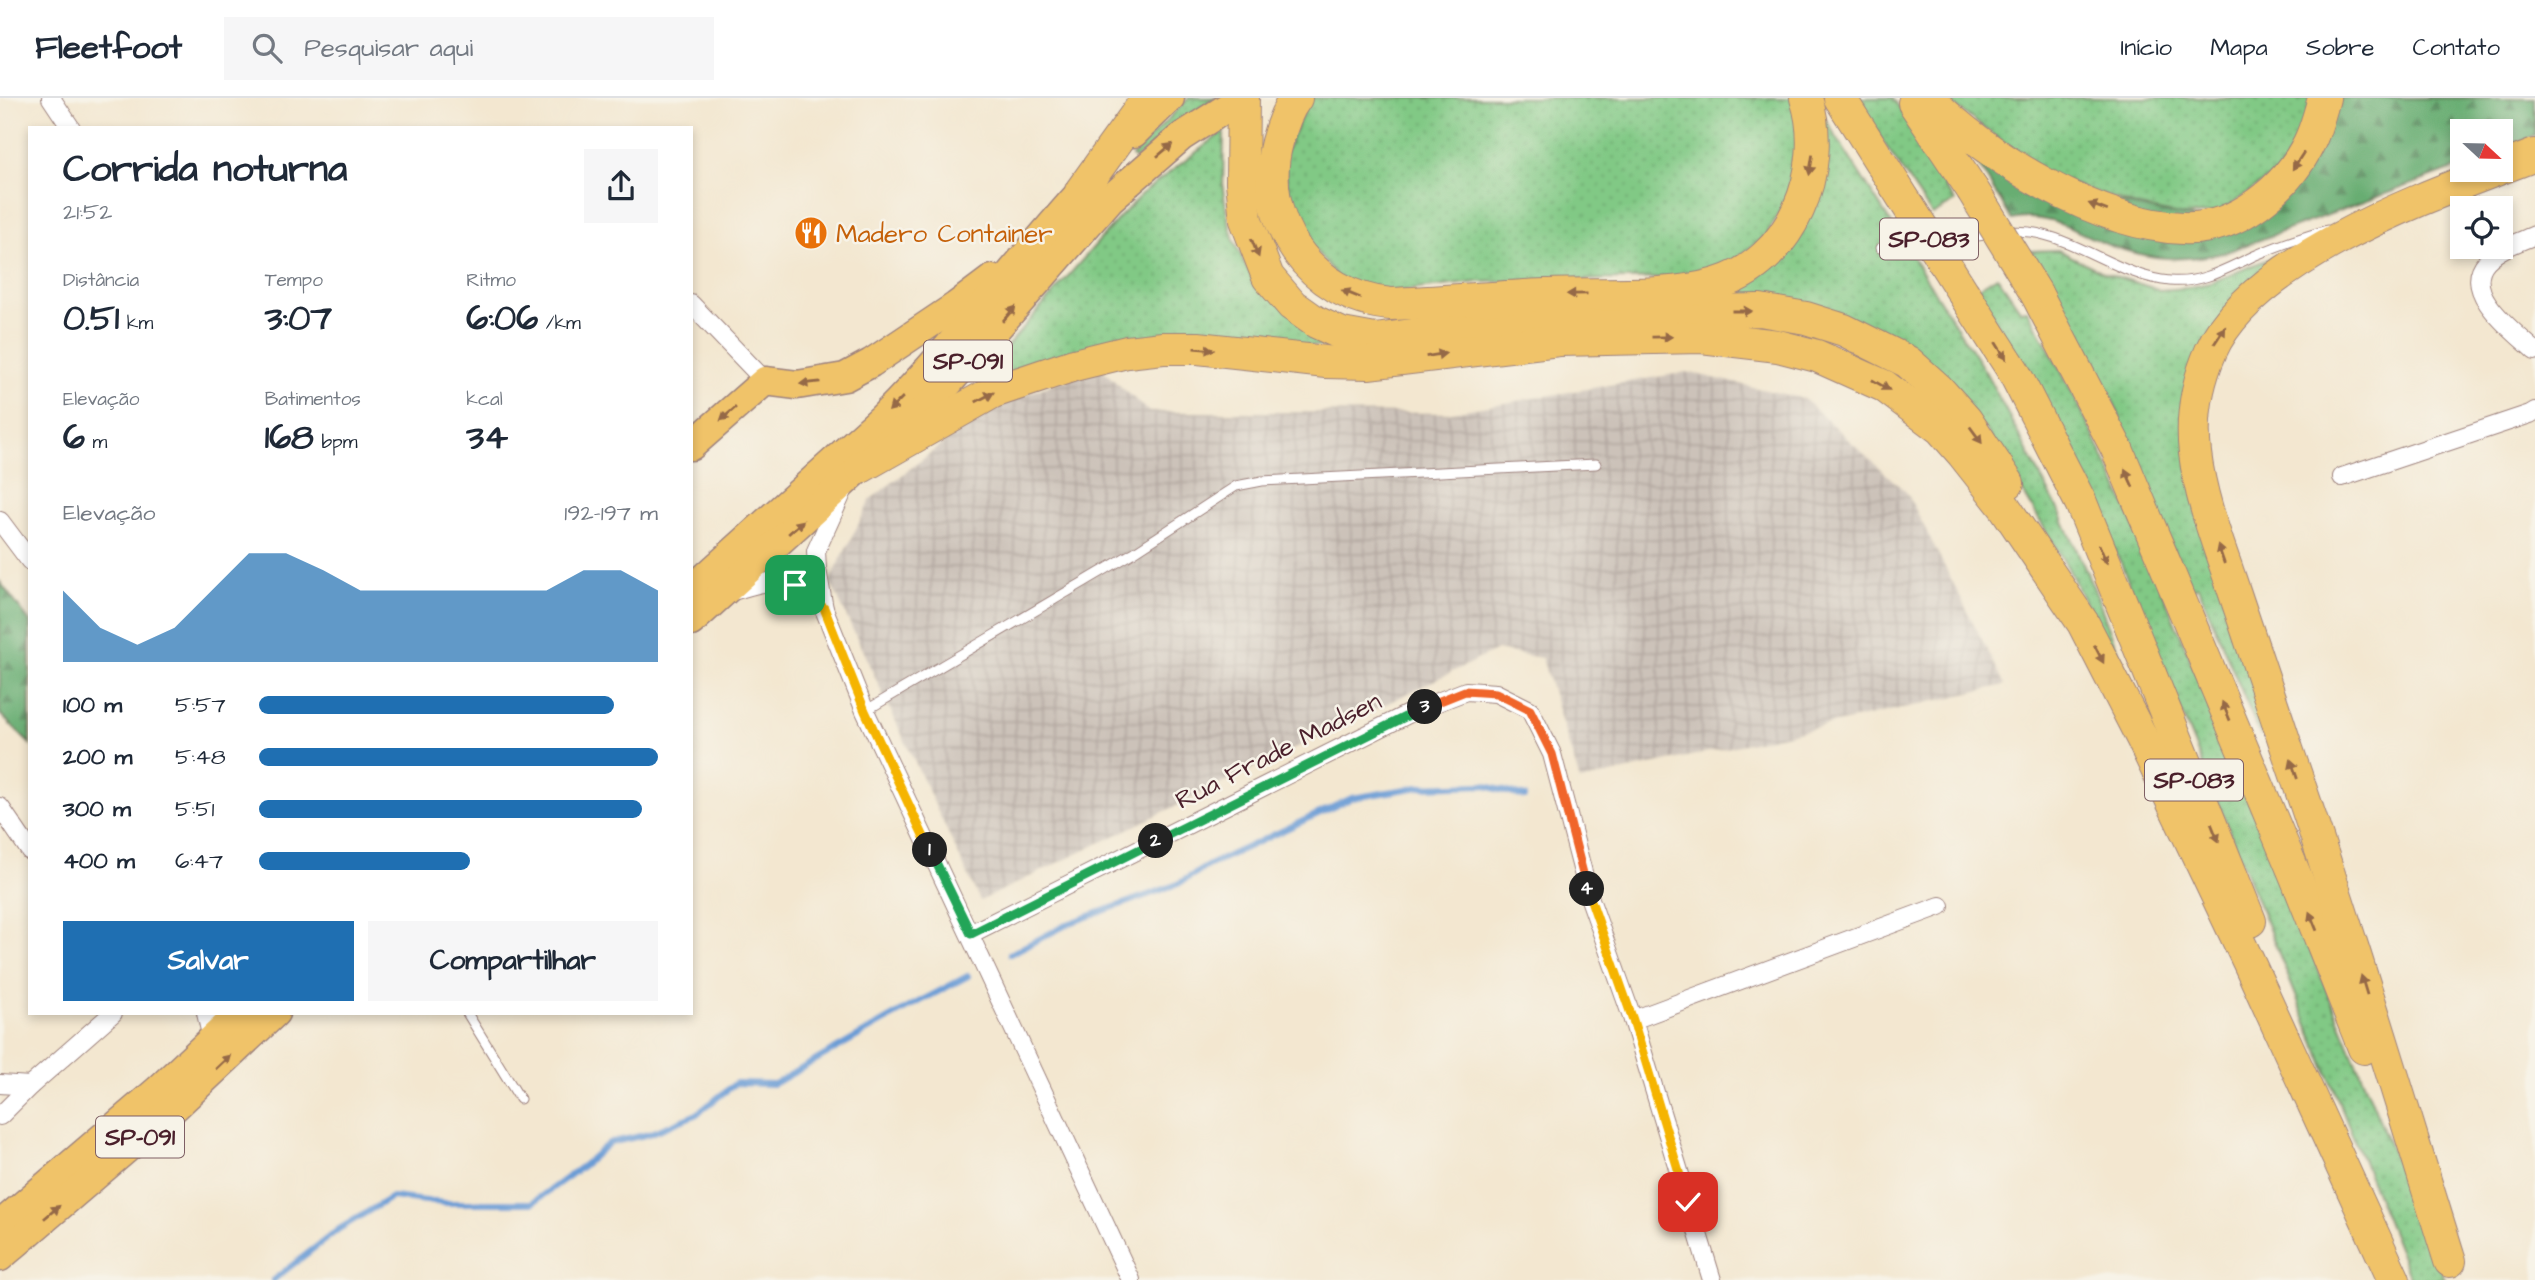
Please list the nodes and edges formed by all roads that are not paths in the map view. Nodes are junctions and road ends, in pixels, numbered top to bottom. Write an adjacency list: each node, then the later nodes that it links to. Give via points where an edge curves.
1 (51, 98): 11 (street)
2 (1148, 98): 15 (highway)
3 (1170, 98): 15 (main road, SP-091)
4 (1242, 98): 26 (main road, SP-091, one-way to 4, via 931,403 1110,199 1181,137); 34 (highway, one-way to 34, via 1245,220 1268,277 1316,322 1342,334 1375,340 1522,320 1760,310 1844,330 1908,362 1966,420 2042,539)
5 (1296, 98): 6 (highway, one-way to 5, via 1814,131 1807,188 1782,235 1741,275 1678,292 1391,304 1340,290 1312,270 1286,235 1275,196 1273,163 1281,125)
6 (1805, 98)
7 (1840, 98): 55 (highway, SP-083, one-way to 55, bridge, via 2014,372 2081,503)
8 (1910, 98): 52 (highway, SP-083, one-way to 8, bridge, via 2117,449 2036,293)
9 (1928, 98): 10 (highway, one-way to 9, via 2309,143 2275,190 2220,223 2185,229 2135,222 2037,179 1977,142)
10 (2324, 98)
11 (70, 126)
12 (2535, 155): 13 (highway)
13 (2513, 163)
14 (2463, 182): 16 (highway)
15 (1081, 191): 18 (main road, SP-091)
16 (2439, 191): 19 (lane, via 2292,241 2192,282 2131,273 2050,237 2022,230); 52 (highway, one-way to 16, via 2341,909 2210,520 2195,453 2194,417 2211,349 2247,301 2316,249)
17 (2535, 235): 21 (street, via 2499,251 2486,262 2480,278 2490,308)
18 (1034, 248): 22 (main road, one-way to 22, via 956,306 845,377 797,384); 30 (main road, SP-091, one-way to 30, via 883,418)
19 (1880, 248)
20 (693, 306): 22 (street)
21 (2535, 351)
22 (765, 381): 24 (main road, one-way to 24)
23 (2535, 411): 27 (street)
24 (693, 444)
25 (1596, 464): 35 (lane, via 1236,486 1121,561)
26 (855, 473): 31 (main road, SP-091, one-way to 26); 32 (street, via 816,551); 34 (highway, one-way to 34, via 993,393 1074,365 1139,351 1198,348 1368,363 1559,340 1739,340 1817,356 1852,370 1884,386 1941,429 2004,506)
27 (2342, 477)
28 (0, 520): 29 (street)
29 (28, 558)
30 (693, 588)
31 (722, 594): 32 (street, via 779,582 795,585); 33 (main road, SP-091)
32 (824, 608): 35 (street)
33 (693, 620)
34 (2083, 623): 55 (highway, one-way to 55, via 2249,963)
35 (865, 711): 39 (street)
36 (0, 807): 37 (street)
37 (28, 848)
38 (1940, 906): 44 (street)
39 (971, 934): 44 (street, Rua Frade Madsen, via 1412,712 1465,691 1496,693 1530,710 1552,754 1590,899); 53 (street)
40 (111, 1015): 47 (street)
41 (235, 1015): 45 (main road, SP-091)
42 (273, 1015): 51 (main road, SP-091, one-way to 42, via 173,1109)
43 (468, 1015): 48 (lane)
44 (1633, 1020): 54 (street, Rua Frade Madsen)
45 (209, 1026): 50 (main road, SP-091, via 158,1090)
46 (0, 1084): 47 (street)
47 (30, 1086): 49 (street)
48 (520, 1099)
49 (0, 1116)
50 (0, 1225)
51 (0, 1257)
52 (2454, 1271)
53 (1131, 1280)
54 (1712, 1280)
55 (2394, 1280)

